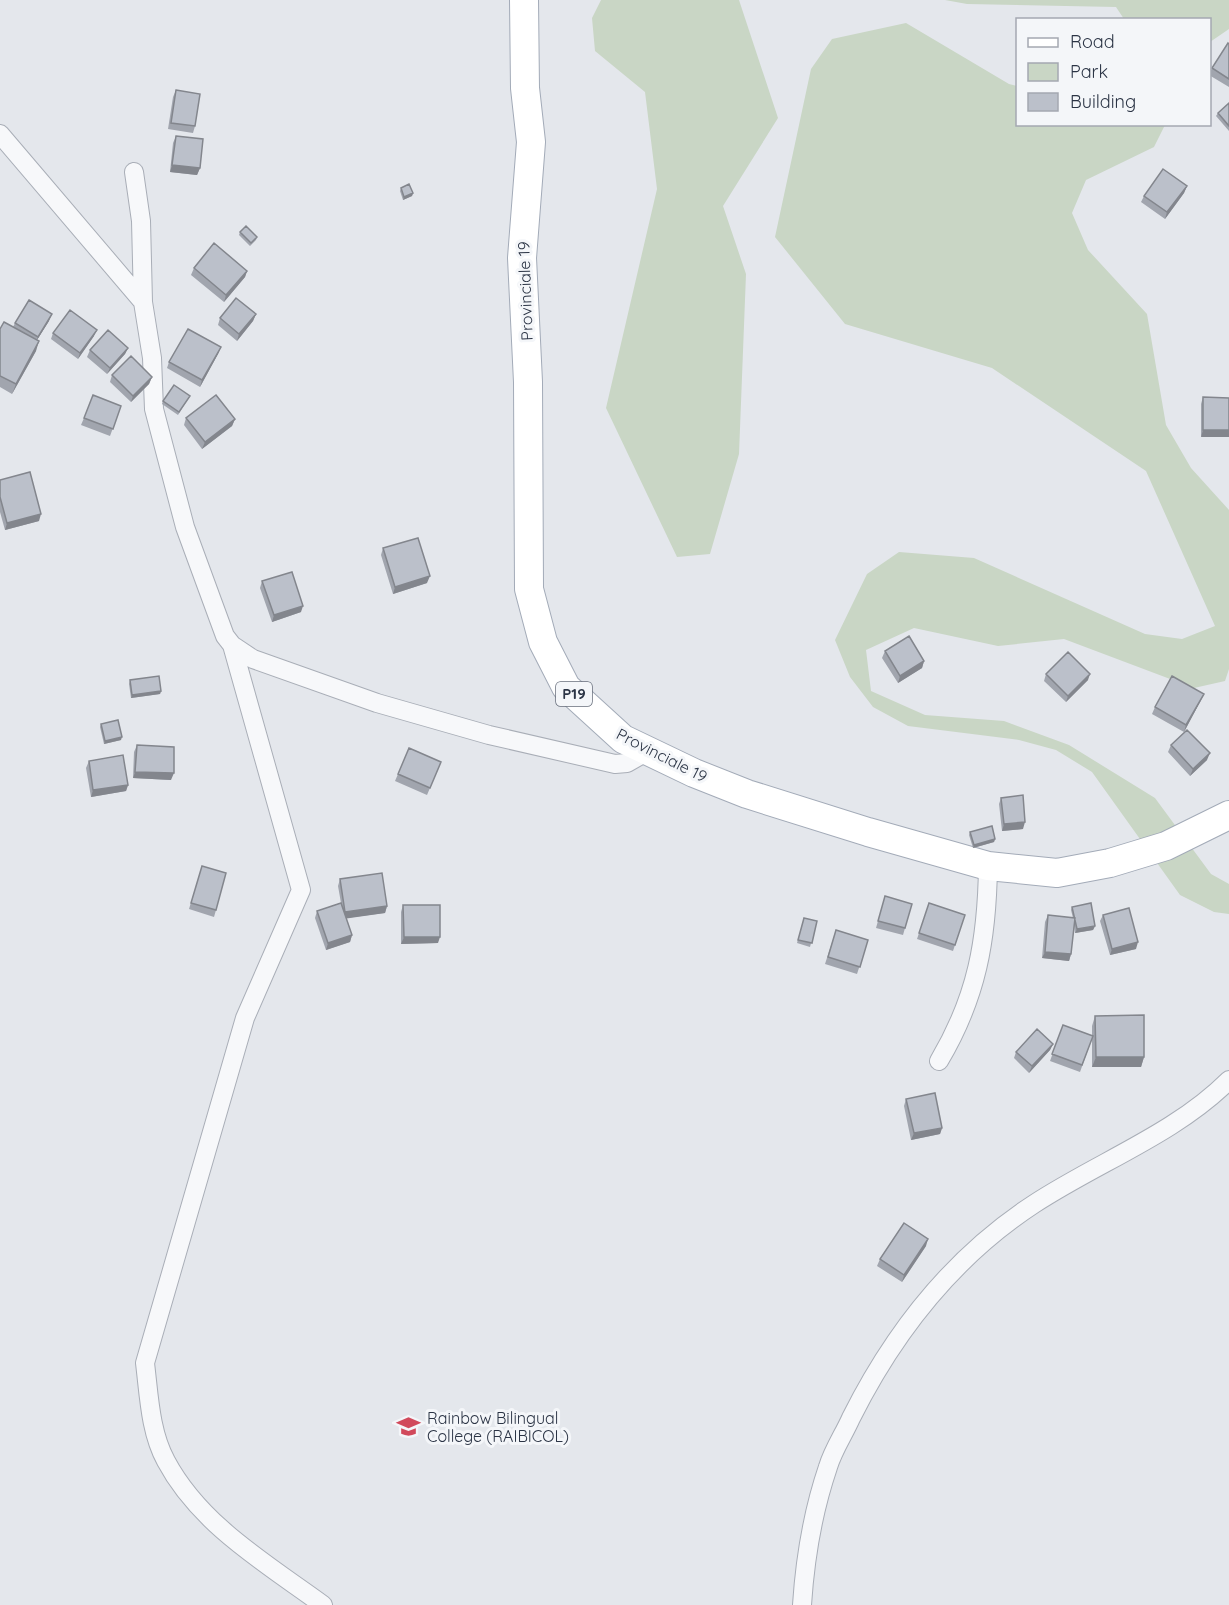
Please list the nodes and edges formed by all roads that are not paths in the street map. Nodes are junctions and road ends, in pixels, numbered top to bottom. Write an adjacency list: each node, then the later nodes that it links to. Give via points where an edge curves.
1 (524, 0): 6 (main road, Provinciale 19 / P19, via 525,88 531,141 522,258 528,382 529,589 543,642 566,687 623,739)
2 (0, 134): 4 (street)
3 (134, 172): 4 (street, via 141,221)
4 (143, 302): 5 (street, via 157,420 185,527 225,636)
5 (232, 645): 6 (street, via 253,659 377,703 489,735 615,764 627,763); 11 (street, via 301,890 245,1018 145,1363 152,1417 165,1461 198,1505 230,1538)
6 (648, 751): 8 (main road, Provinciale 19 / P19, via 747,794)
7 (1229, 815): 8 (main road, Provinciale 19 / P19, via 1166,846 1110,863 1057,873)
8 (988, 866): 9 (street, via 986,924 975,985)
9 (939, 1061)
10 (1229, 1080): 12 (street, via 1187,1113 1035,1204 981,1244 912,1316 862,1396 828,1466 805,1563)
11 (323, 1605)
12 (802, 1605)

